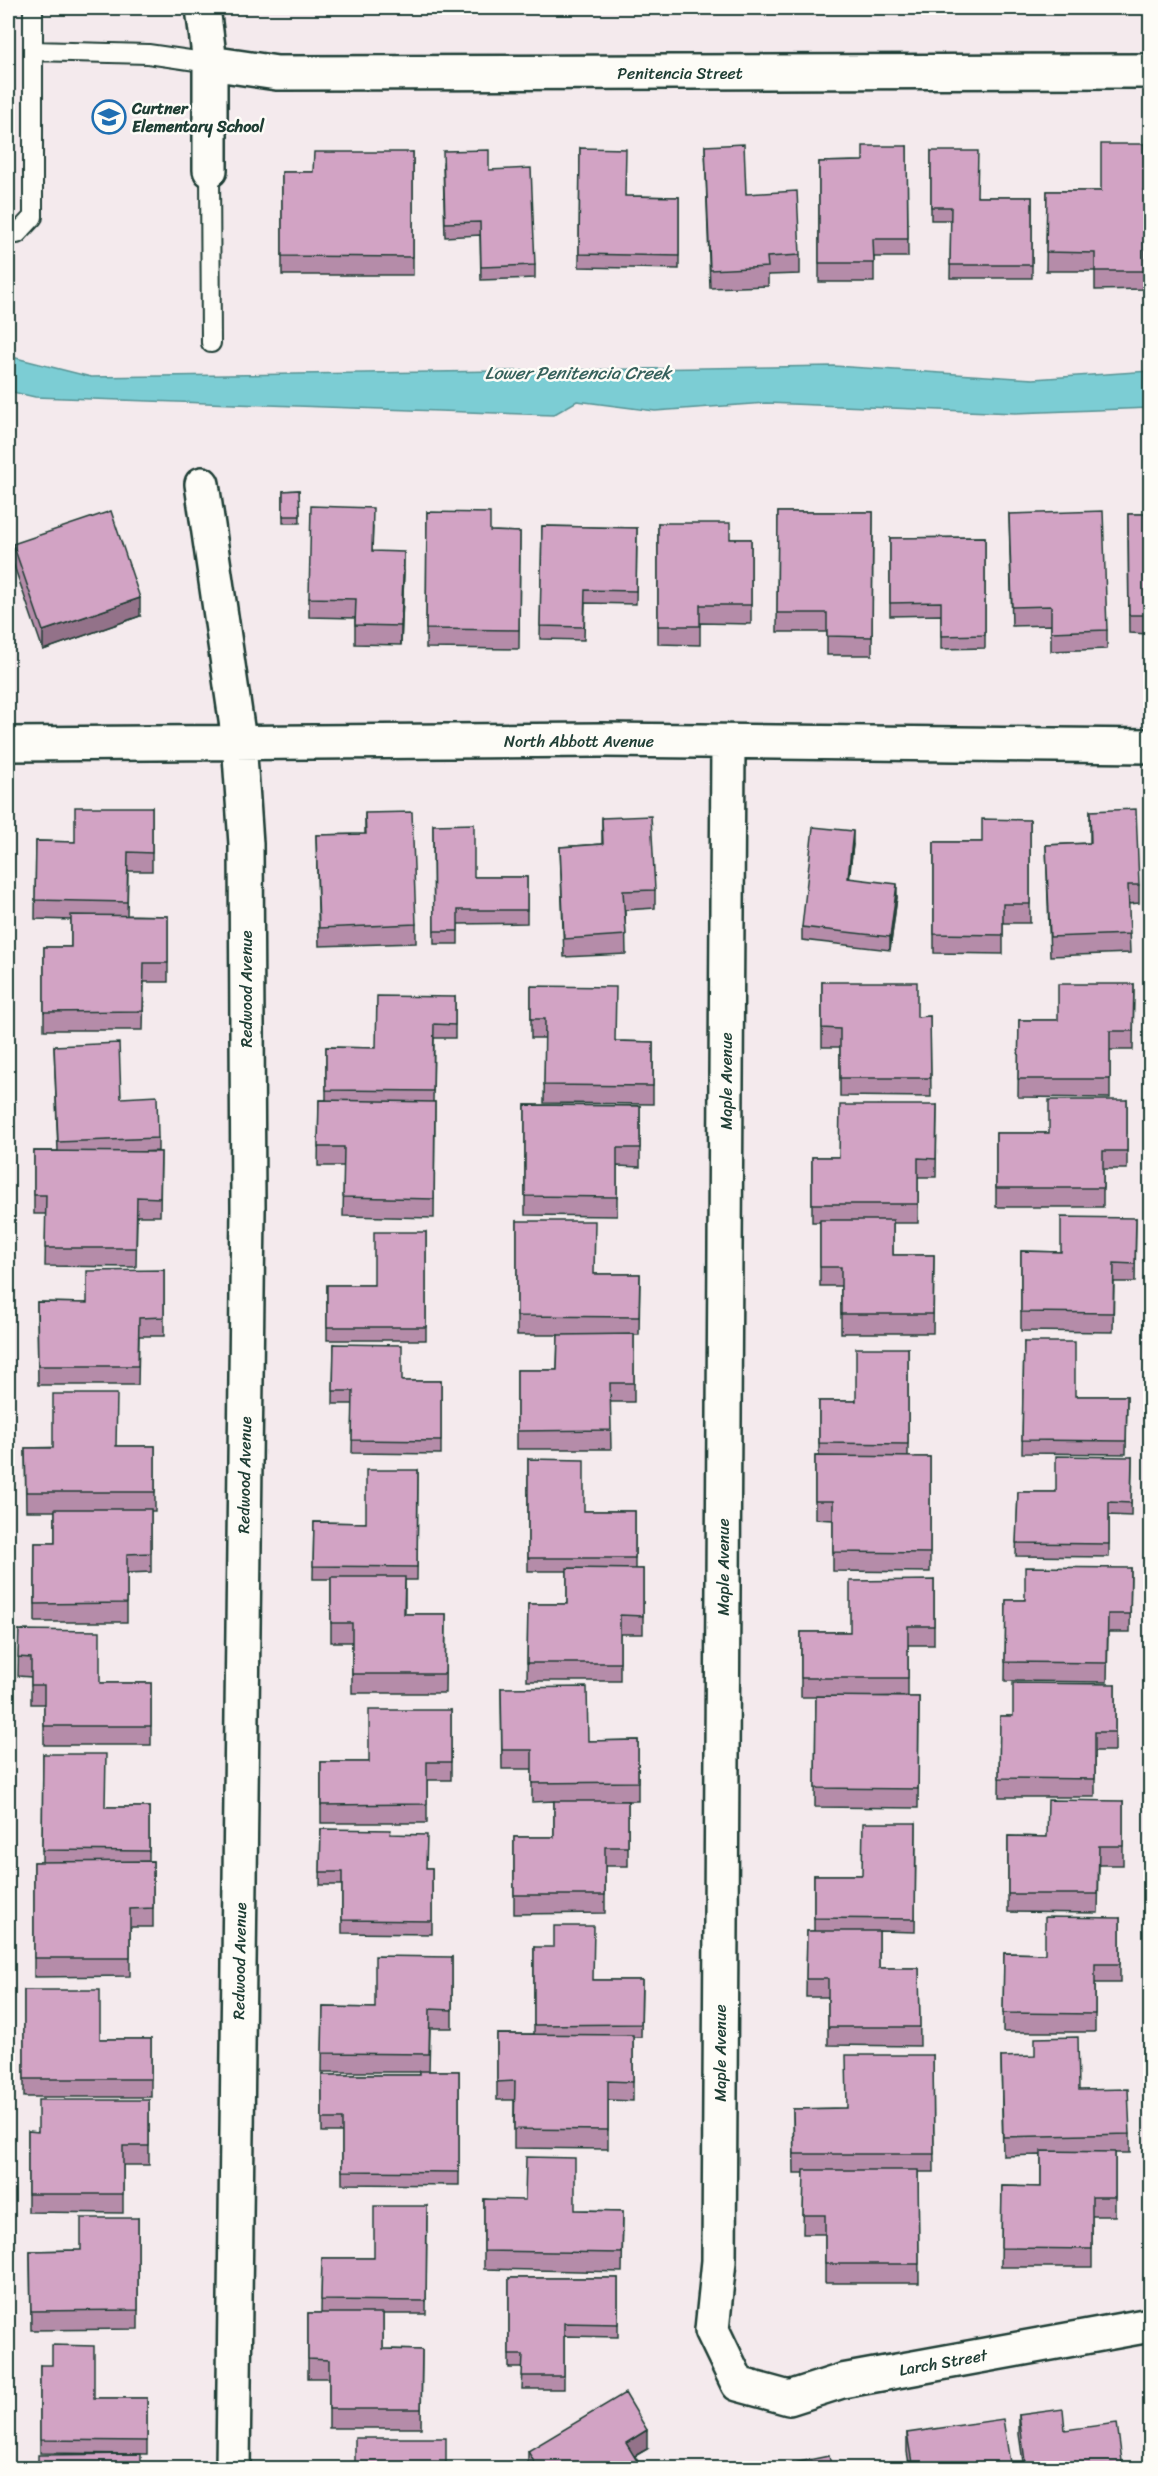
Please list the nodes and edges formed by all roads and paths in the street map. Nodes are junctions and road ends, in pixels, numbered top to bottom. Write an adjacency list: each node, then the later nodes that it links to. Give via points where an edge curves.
1 (33, 8): 3 (lane)
2 (203, 8): 4 (street)
3 (33, 51): 4 (lane, via 148,54); 7 (lane, via 33,217 17,234)
4 (210, 63): 5 (street, Penitencia Street, via 277,73); 6 (street)
5 (1150, 71)
6 (210, 170): 8 (lane)
7 (8, 233)
8 (211, 343)
9 (202, 484): 10 (street, Redwood Avenue)
10 (239, 741): 11 (street, North Abbott Avenue); 12 (street, North Abbott Avenue); 16 (street, Redwood Avenue, via 246,844 248,1209)
11 (728, 743): 13 (street, North Abbott Avenue); 15 (street, Maple Avenue, via 719,2250 712,2330)
12 (8, 744)
13 (1150, 746)
14 (1150, 2325): 15 (street, Larch Street, via 842,2381 789,2398)
15 (738, 2384)
16 (233, 2469)

